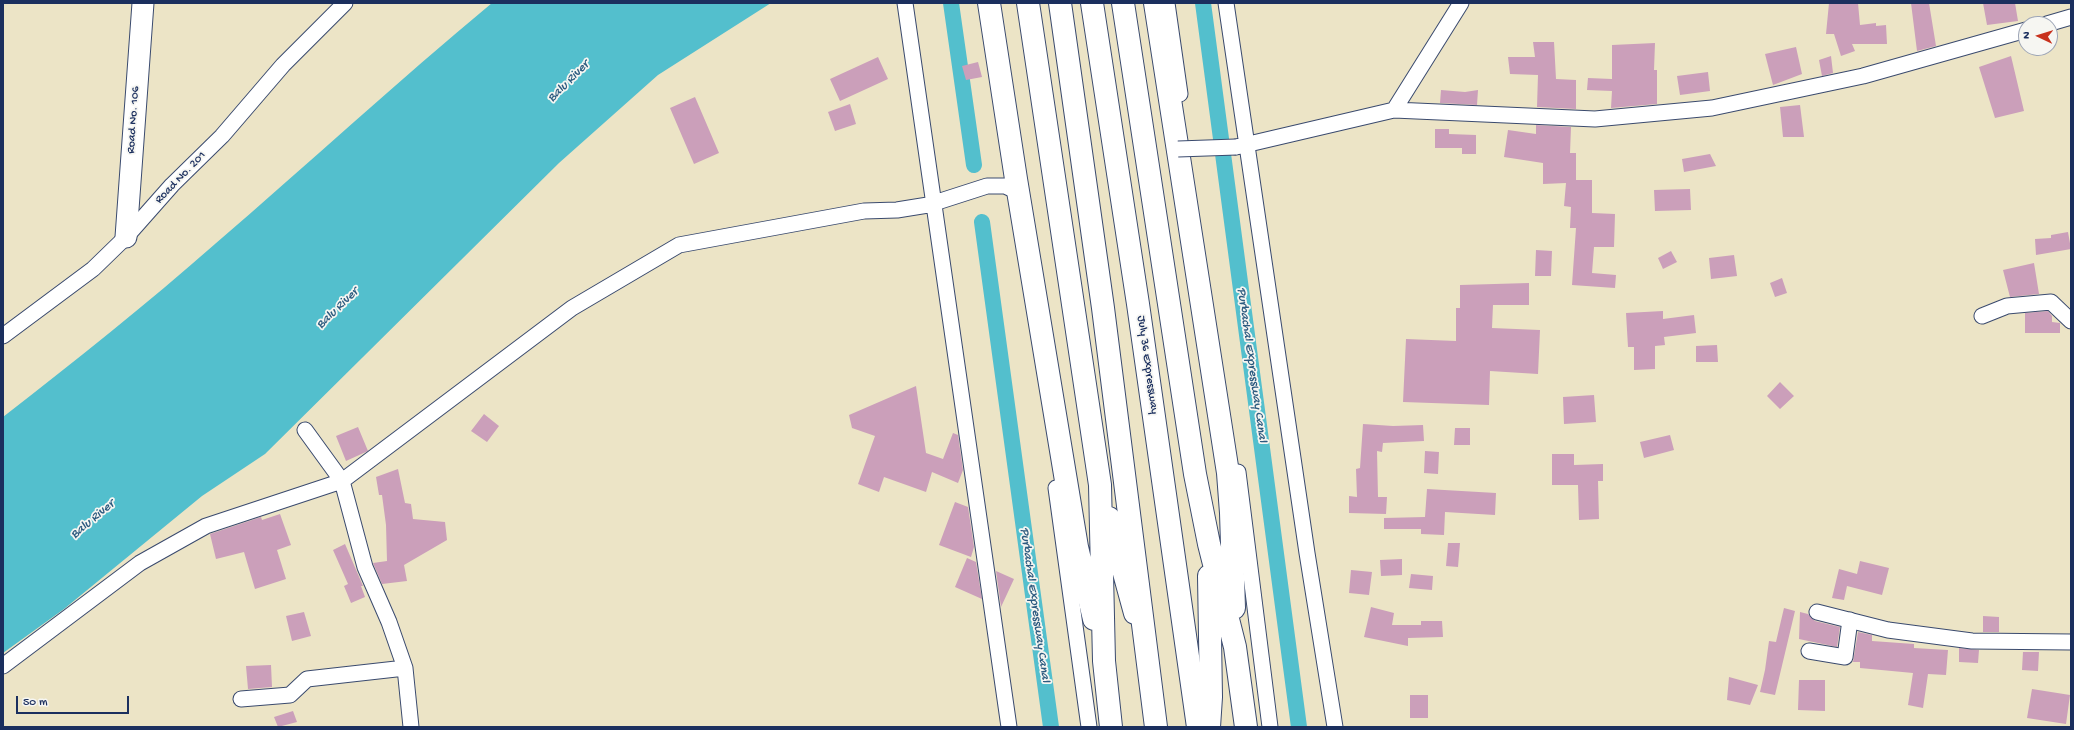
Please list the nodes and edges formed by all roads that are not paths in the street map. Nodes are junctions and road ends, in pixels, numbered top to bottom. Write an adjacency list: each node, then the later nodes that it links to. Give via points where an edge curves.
1 (143, 3): 22 (street, Road No. 106)
2 (345, 3): 22 (street, Road No. 201, via 283,65 222,136 172,185)
3 (905, 3): 21 (street)
4 (980, 3): 20 (street)
5 (989, 3): 20 (main road)
6 (1028, 3): 28 (main road)
7 (1060, 3): 35 (main road, via 1104,308)
8 (1092, 3): 45 (main road, July 36 Expressway)
9 (1123, 3): 29 (main road, via 1166,296)
10 (1155, 3): 19 (main road)
11 (1167, 3): 19 (street)
12 (1226, 3): 18 (street)
13 (1461, 3): 17 (street)
14 (2071, 17): 15 (street)
15 (2058, 21)
16 (2018, 32): 17 (street, via 1863,76 1712,108 1595,119)
17 (1394, 110): 18 (street)
18 (1242, 146): 19 (street, bridge); 49 (street)
19 (1183, 149): 33 (main road, via 1228,473); 48 (street, via 1239,480)
20 (1014, 190): 21 (street, via 995,184); 36 (main road, via 1077,547); 42 (street)
21 (934, 202): 27 (street, via 896,210 864,211 679,245 572,308); 41 (street)
22 (126, 237): 25 (street, Road No. 201, via 93,269)
23 (1982, 316): 24 (street, via 2007,306 2051,302)
24 (2071, 321)
25 (3, 336)
26 (305, 430): 27 (street)
27 (342, 481): 37 (street, via 206,526 140,563); 38 (street, via 365,567)
28 (1100, 485): 35 (main road); 36 (main road)
29 (1209, 544): 33 (main road); 46 (main road)
30 (1817, 612): 31 (street)
31 (1850, 620): 32 (street, via 1888,630 1972,641); 34 (street, via 1845,657)
32 (2071, 642)
33 (1235, 647): 47 (main road)
34 (1809, 651)
35 (1146, 654): 44 (main road)
36 (1104, 661): 43 (main road)
37 (3, 666)
38 (405, 668): 39 (street, via 307,679 290,695); 40 (street)
39 (241, 699)
40 (411, 727)
41 (1009, 727)
42 (1088, 727)
43 (1111, 727)
44 (1156, 727)
45 (1198, 727)
46 (1209, 727)
47 (1246, 727)
48 (1270, 727)
49 (1335, 727)

